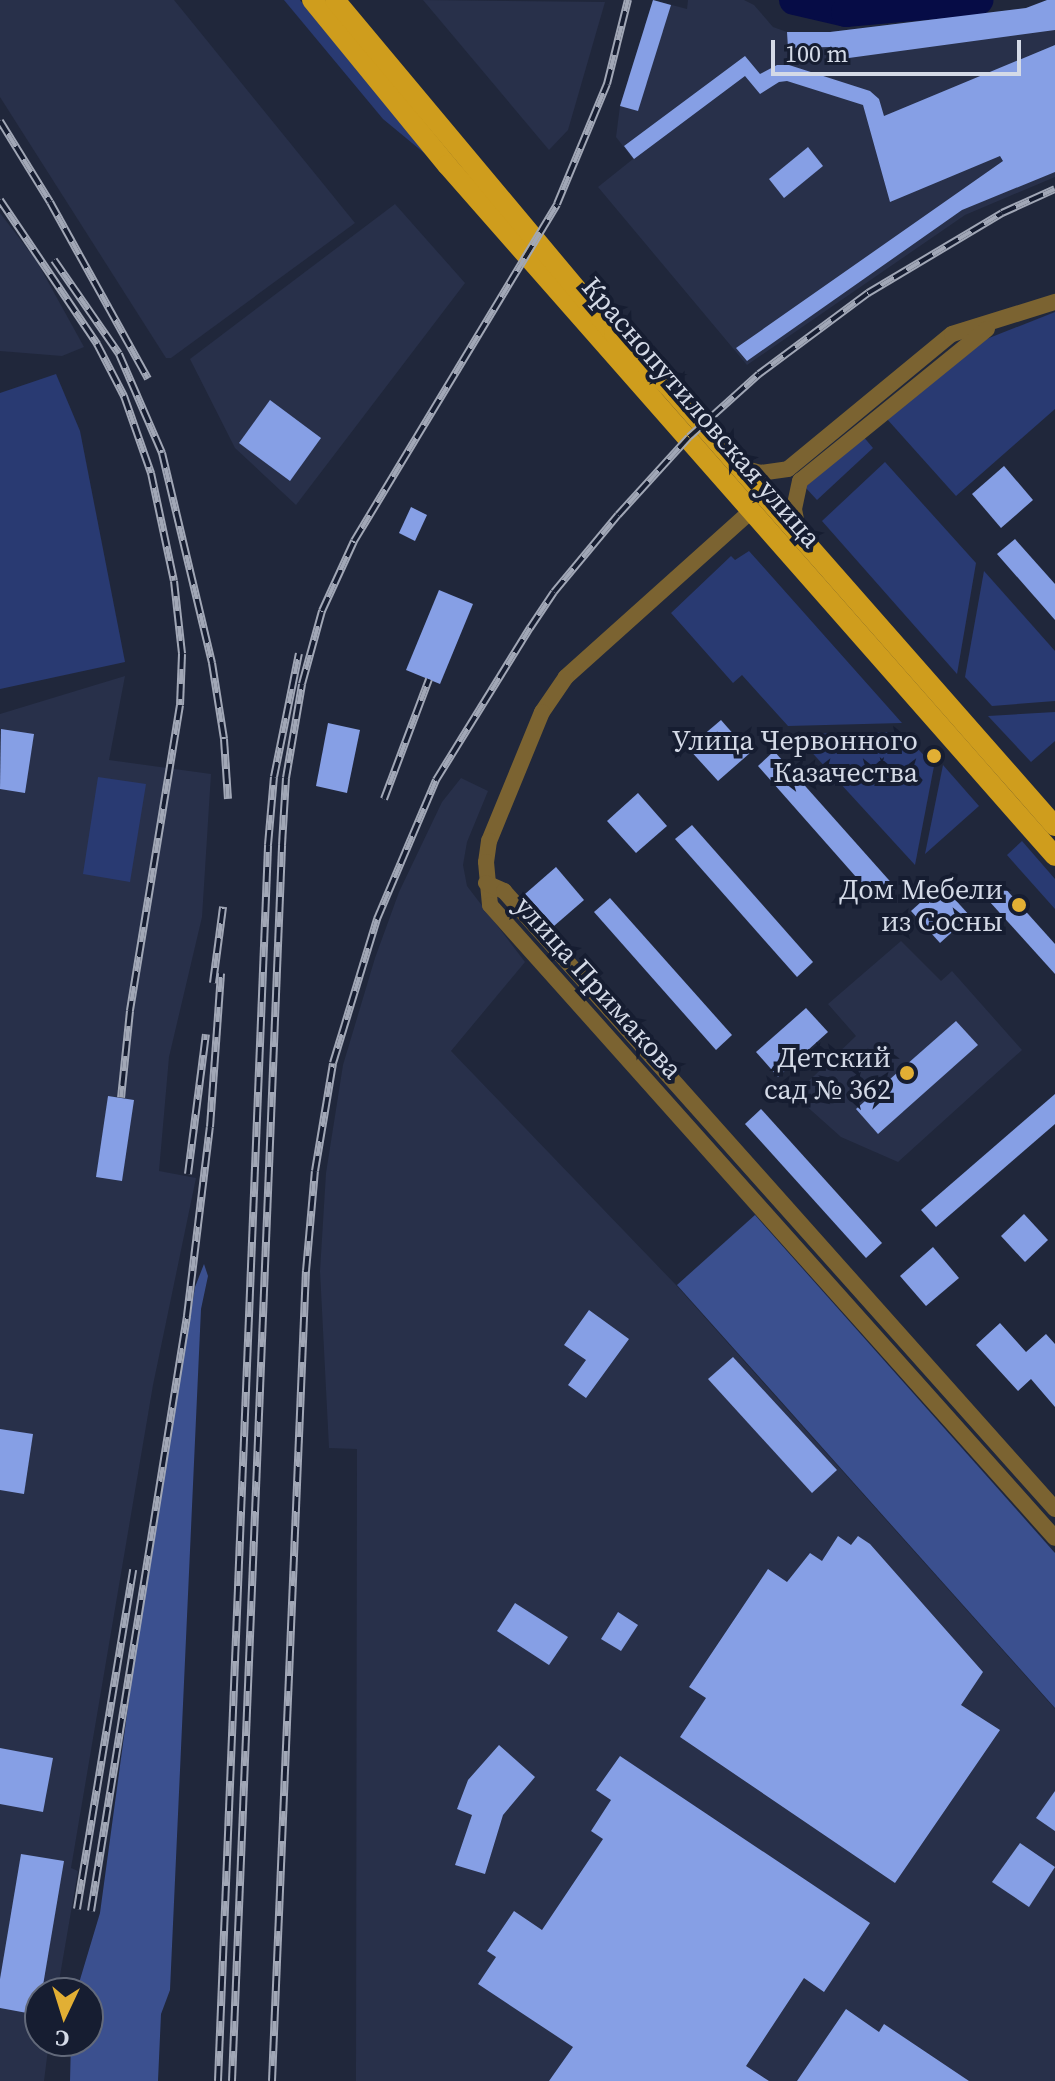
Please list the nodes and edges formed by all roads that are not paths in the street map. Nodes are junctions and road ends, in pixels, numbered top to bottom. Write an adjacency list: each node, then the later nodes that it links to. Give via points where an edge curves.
1 (312, 0): 6 (main road, Краснопутиловская улица, via 447,165)
2 (335, 0): 5 (main road, Краснопутиловская улица, via 614,334)
3 (1055, 302): 4 (street)
4 (1000, 320): 5 (street, via 952,334 788,469 760,473); 7 (street, via 800,481 794,509)
5 (738, 466): 7 (main road, Краснопутиловская улица)
6 (751, 511): 9 (main road, Краснопутиловская улица); 10 (street, via 566,677 542,712 503,804 489,841)
7 (800, 537): 8 (main road, Краснопутиловская улица)
8 (1055, 826)
9 (1055, 856)
10 (486, 883): 11 (street, улица Примакова, via 504,891); 12 (street, улица Примакова, via 490,905)
11 (1055, 1509)
12 (1055, 1538)

